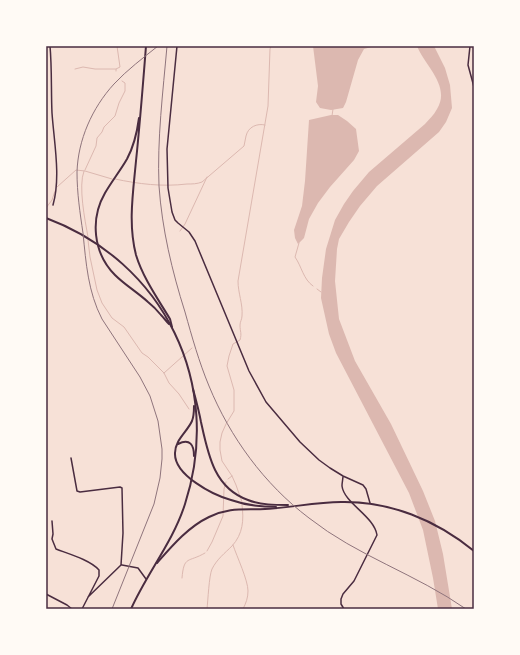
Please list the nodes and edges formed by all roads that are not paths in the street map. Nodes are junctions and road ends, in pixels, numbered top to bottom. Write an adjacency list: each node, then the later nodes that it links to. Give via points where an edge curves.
1 (50, 46): 7 (street, via 56,162 56,192)
2 (146, 46): 6 (main road)
3 (177, 46): 14 (street, via 167,149 168,188 175,220 190,232 195,241 242,355 271,409 319,460)
4 (470, 46): 5 (street, via 468,65)
5 (474, 87)
6 (141, 109): 9 (main road, via 132,202 134,244 141,267); 9 (main road, via 137,134 127,158 100,202 96,235 100,253 108,267 155,308)
7 (53, 205)
8 (46, 218): 9 (main road, via 81,234 114,256 152,295)
9 (172, 327): 10 (main road, via 185,357)
10 (193, 389): 11 (main road, via 192,421); 13 (main road, via 197,423); 16 (main road, via 206,447 220,479 241,497 253,502)
11 (177, 444): 13 (main road, via 189,442 192,445); 16 (main road, via 175,457 181,470 215,494 248,505)
12 (71, 458): 19 (street, via 77,491 120,486 122,488)
13 (195, 465): 20 (main road, via 185,506)
14 (343, 476): 15 (street, via 366,489); 27 (street, via 344,493 366,516 376,529 377,535 354,581 343,594 341,604)
15 (370, 503): 16 (main road, via 340,502); 18 (main road, via 408,513 443,529)
16 (293, 506): 20 (main road, via 235,509 214,515 188,531)
17 (52, 521): 23 (street, via 52,539 56,549 99,570 99,576)
18 (474, 551)
19 (121, 565): 21 (street, via 138,568); 23 (street)
20 (154, 567): 21 (main road)
21 (146, 579): 26 (main road)
22 (46, 594): 24 (street)
23 (88, 597): 25 (street)
24 (72, 609)
25 (82, 609)
26 (131, 609)
27 (344, 609)

